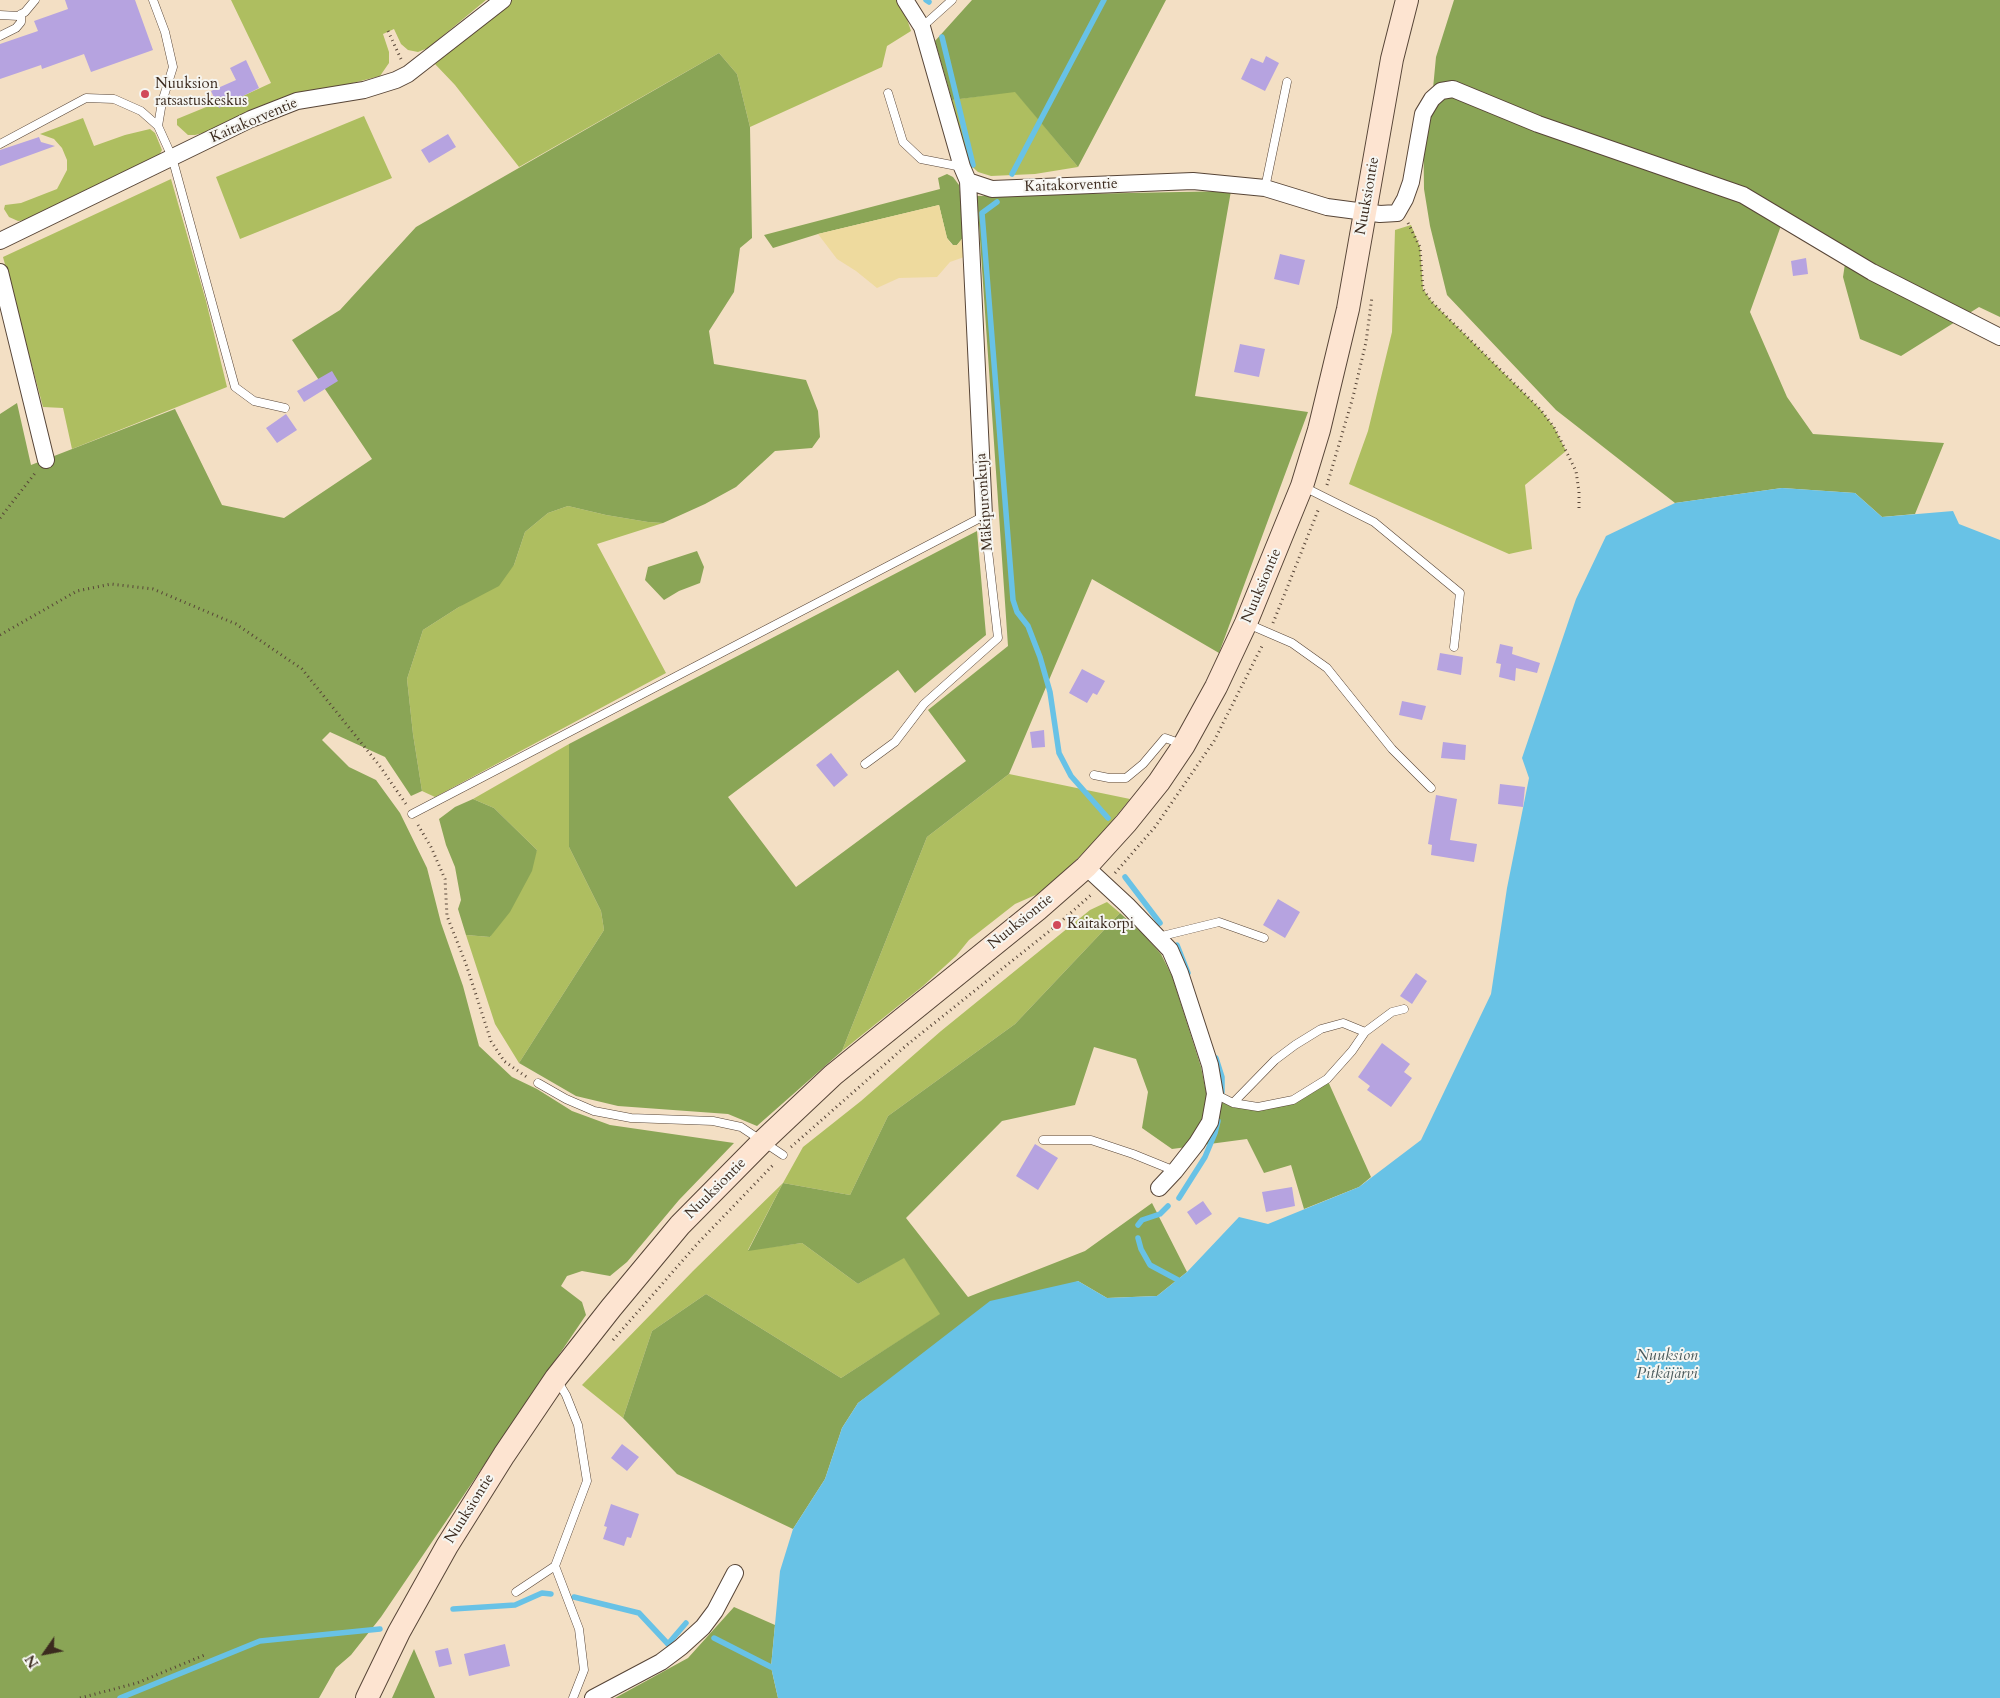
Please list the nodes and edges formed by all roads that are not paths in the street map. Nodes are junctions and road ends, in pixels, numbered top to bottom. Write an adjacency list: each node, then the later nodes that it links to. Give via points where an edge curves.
1 (35, 0): 7 (lane)
2 (153, 0): 13 (lane, via 173,67)
3 (502, 0): 15 (street, Kaitakorventie, via 396,80 364,90 297,101)
4 (905, 0): 9 (street)
5 (952, 0): 9 (lane)
6 (1407, 0): 18 (street, Nuuksiontie, via 1392,59)
7 (21, 14): 8 (lane); 10 (lane, via 21,22 16,28)
8 (0, 15)
9 (922, 27): 16 (street)
10 (0, 36)
11 (1287, 82): 17 (lane)
12 (888, 93): 16 (lane, via 903,142 921,159)
13 (158, 126): 14 (lane, via 141,111 114,99 86,98); 15 (lane)
14 (0, 144)
15 (172, 157): 19 (street, Kaitakorventie); 22 (lane, via 235,387 254,401)
16 (965, 174): 17 (street, Kaitakorventie, via 992,188 1193,181); 25 (street, Mäkipuronkuja)
17 (1265, 188): 18 (street, Kaitakorventie, via 1327,207)
18 (1365, 212): 21 (street, Kaitakorventie, via 1397,213 1410,182 1423,114 1441,91 1452,89 1538,124 1743,195 1872,272); 24 (street, Nuuksiontie, via 1334,375)
19 (1, 237)
20 (0, 272): 23 (street)
21 (2000, 337)
22 (285, 408)
23 (46, 460)
24 (1302, 486): 26 (street, Nuuksiontie); 27 (lane, via 1374,522 1460,593)
25 (984, 516): 29 (lane, Mäkipuronkuja, via 998,638 924,704 895,742); 32 (lane)
26 (1246, 623): 28 (street, Nuuksiontie); 31 (lane, via 1292,643 1327,668 1392,749)
27 (1454, 647)
28 (1184, 745): 30 (lane, via 1165,738 1126,778); 33 (street, Nuuksiontie, via 1159,782)
29 (865, 764)
30 (1094, 775)
31 (1431, 788)
32 (412, 814)
33 (1086, 867): 34 (street); 42 (street, Nuuksiontie, via 833,1075)
34 (1158, 937): 35 (lane, via 1220,922); 39 (street, via 1170,950 1180,973 1210,1065)
35 (1264, 938)
36 (1404, 1009): 37 (lane, via 1392,1012)
37 (1365, 1032): 40 (lane, via 1326,1079 1293,1100 1258,1107); 40 (lane, via 1343,1023 1321,1029 1275,1060)
38 (538, 1084): 42 (lane, via 594,1111 631,1118 713,1121 741,1127)
39 (1215, 1094): 40 (lane); 44 (street, via 1210,1122)
40 (1233, 1103)
41 (1043, 1140): 44 (lane, via 1091,1140)
42 (763, 1141): 43 (lane); 46 (street, Nuuksiontie, via 680,1225)
43 (783, 1155)
44 (1176, 1171): 45 (street)
45 (1159, 1188)
46 (556, 1378): 47 (lane, via 578,1425 588,1482); 50 (street, Nuuksiontie, via 447,1546)
47 (555, 1566): 49 (lane); 51 (lane, via 579,1629 584,1670)
48 (735, 1573): 52 (street, via 715,1611 681,1647 661,1662)
49 (516, 1592)
50 (366, 1698)
51 (574, 1698)
52 (593, 1698)

